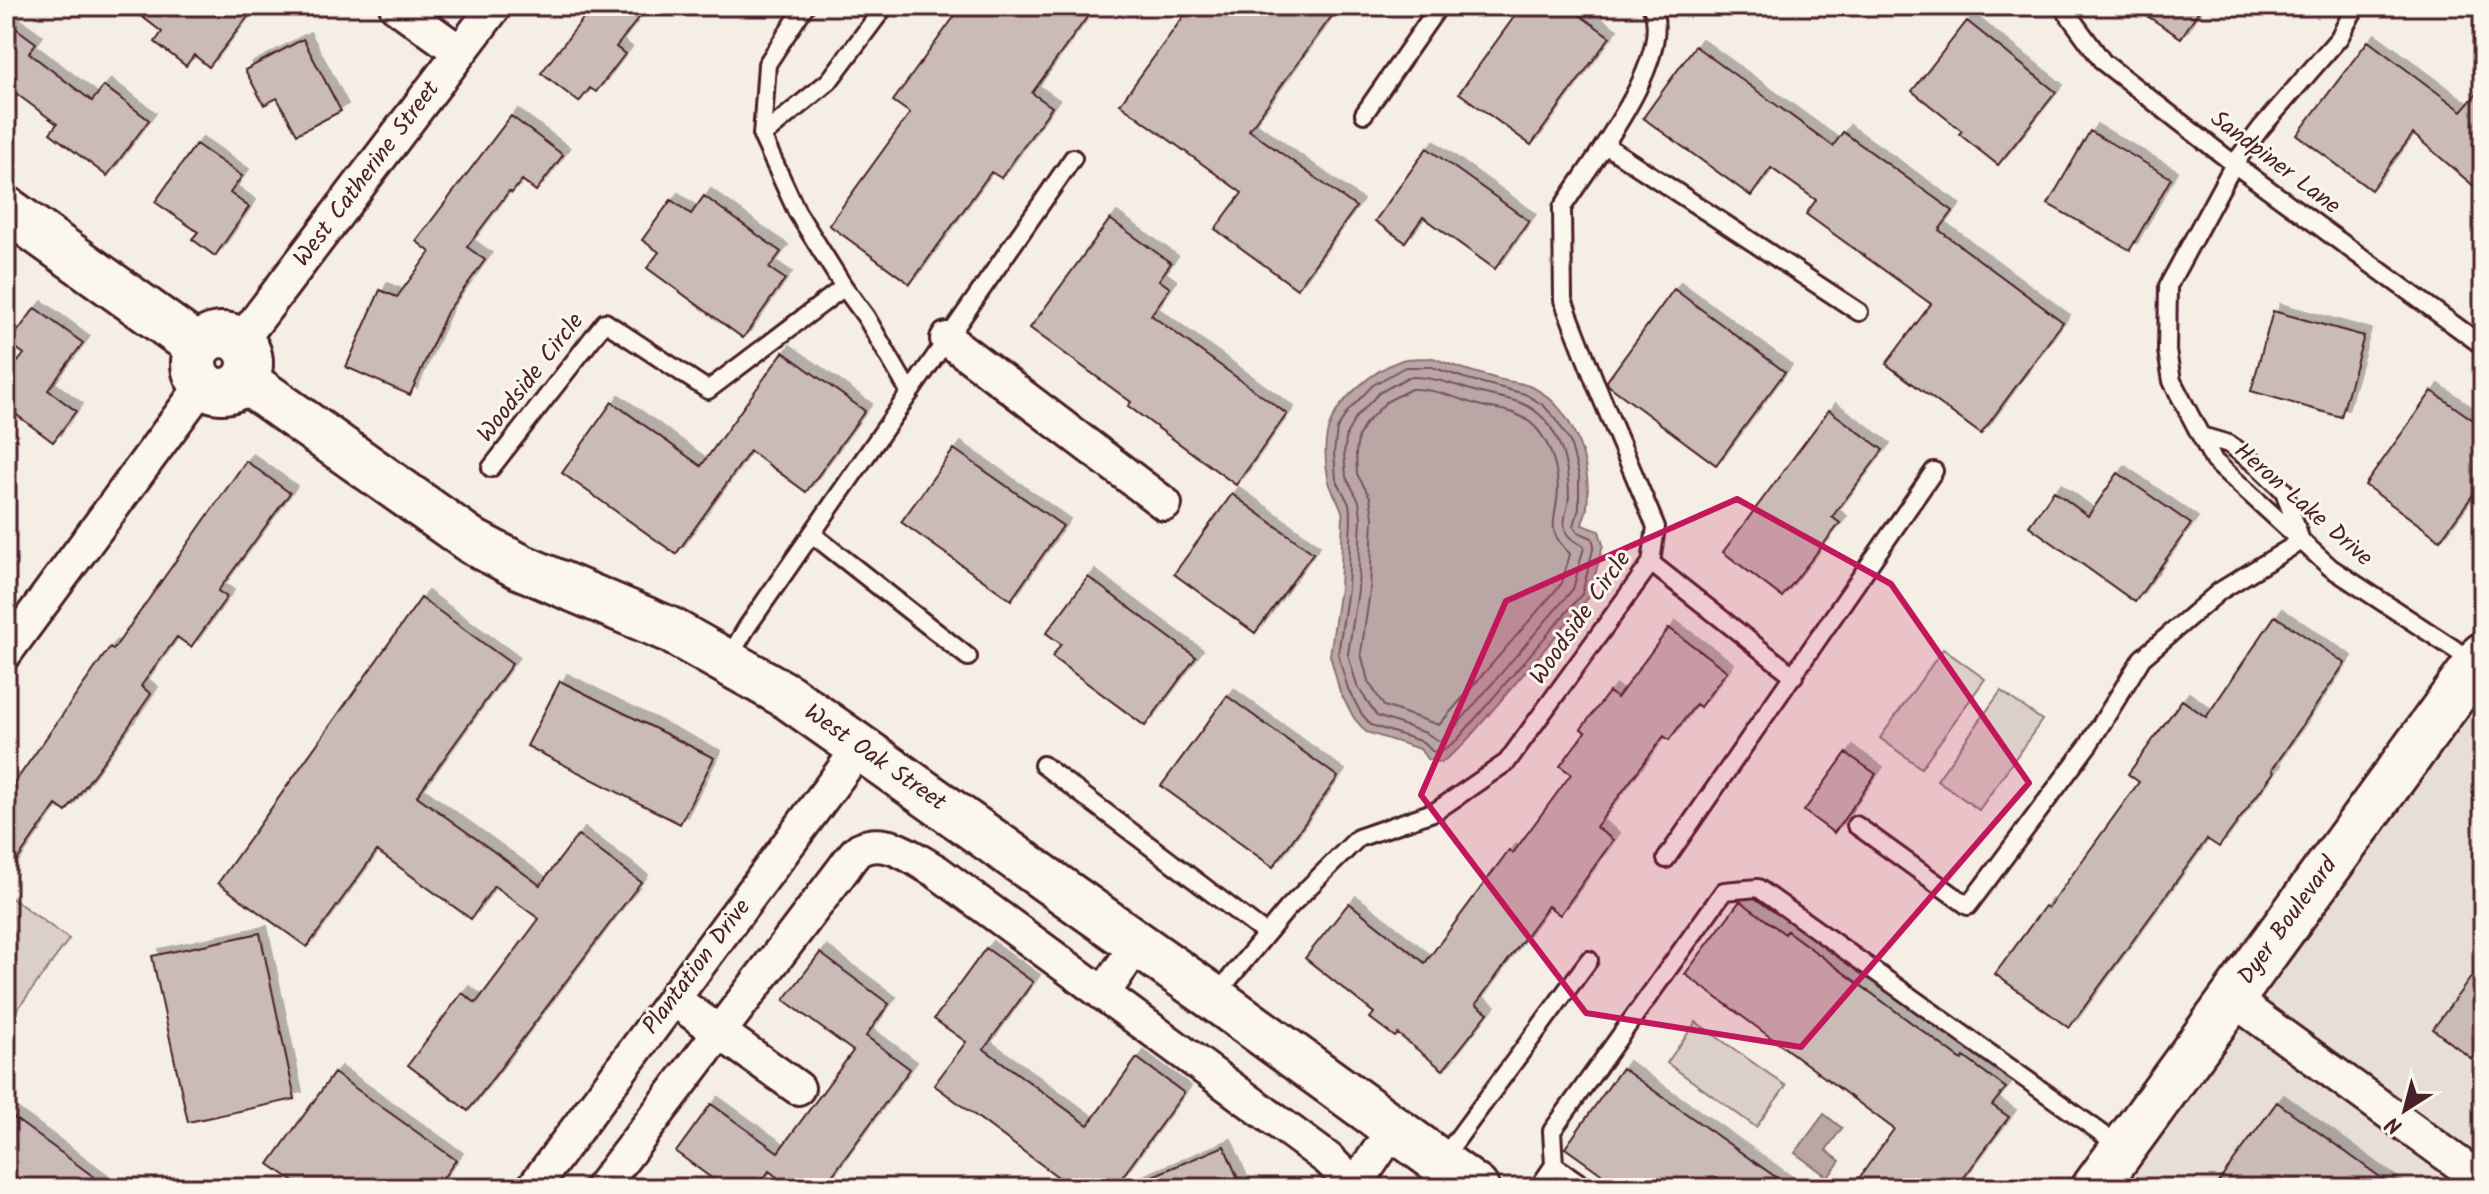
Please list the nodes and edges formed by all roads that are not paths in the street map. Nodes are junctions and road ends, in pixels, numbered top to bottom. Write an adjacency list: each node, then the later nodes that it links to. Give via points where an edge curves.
1 (396, 6): 9 (street)
2 (495, 6): 9 (street, West Catherine Street)
3 (805, 6): 11 (lane, via 767,64)
4 (885, 6): 11 (lane, via 829,81)
5 (1439, 6): 10 (lane)
6 (1651, 6): 12 (lane, Woodside Circle, via 1657,19 1651,58)
7 (2062, 6): 14 (lane, Sandpiner Lane, via 2103,62)
8 (2356, 6): 14 (lane, Heron Lake Drive, via 2339,38)
9 (460, 52): 20 (street, West Catherine Street)
10 (1364, 114)
11 (762, 136): 16 (lane, via 797,212)
12 (1605, 145): 17 (lane); 28 (lane, Woodside Circle, via 1562,208 1563,300 1656,527)
13 (1073, 158): 18 (lane)
14 (2234, 164): 19 (lane, Sandpiner Lane); 22 (lane, Heron Lake Drive, via 2168,286 2172,381)
15 (6, 209): 20 (street, West Oak Street)
16 (844, 287): 21 (lane); 23 (lane, Woodside Circle, via 708,390 605,322)
17 (1859, 312)
18 (947, 339): 21 (lane); 25 (street)
19 (2481, 340)
20 (221, 363): 29 (street, West Catherine Street); 31 (street, West Oak Street, via 473,542)
21 (910, 393): 26 (lane)
22 (2201, 436): 27 (lane, Heron Lake Drive, via 2214,461); 27 (lane, via 2229,444 2284,491)
23 (491, 468)
24 (1934, 471): 33 (lane)
25 (1165, 504)
26 (812, 534): 30 (lane); 31 (lane)
27 (2301, 541): 32 (lane, Heron Lake Drive, via 2331,568); 36 (lane, via 2220,591 2142,658 2089,744 1968,906)
28 (1651, 563): 33 (lane); 38 (lane, Woodside Circle, via 1507,762 1436,811 1358,838)
29 (6, 652)
30 (968, 657)
31 (727, 660): 34 (street, West Oak Street)
32 (2481, 662): 43 (street, Dyer Boulevard)
33 (1794, 676): 37 (lane)
34 (861, 746): 39 (street, West Oak Street); 44 (street, Plantation Drive)
35 (1043, 765): 38 (lane)
36 (1856, 825)
37 (1666, 859)
38 (1266, 934): 42 (lane, Woodside Circle)
39 (1138, 943): 41 (street); 42 (street, West Oak Street)
40 (1589, 960): 49 (lane)
41 (1103, 994): 45 (street, via 936,871 894,847 872,846 858,850); 52 (street, via 1328,1159)
42 (1214, 998): 47 (street, West Oak Street)
43 (2231, 998): 48 (street, Dyer Boulevard); 51 (street)
44 (673, 999): 45 (street); 53 (street, Plantation Drive)
45 (719, 1032): 46 (street); 54 (street)
46 (798, 1088)
47 (1394, 1128): 49 (street, West Oak Street); 52 (street)
48 (2122, 1148): 50 (lane, via 1758,888 1724,891 1552,1131); 58 (street, Dyer Boulevard)
49 (1441, 1163): 55 (street, West Oak Street)
50 (1554, 1165): 56 (lane); 57 (lane)
51 (2483, 1181)
52 (1356, 1187)
53 (533, 1188)
54 (601, 1188)
55 (1476, 1188)
56 (1538, 1188)
57 (1587, 1188)
58 (2094, 1188)

